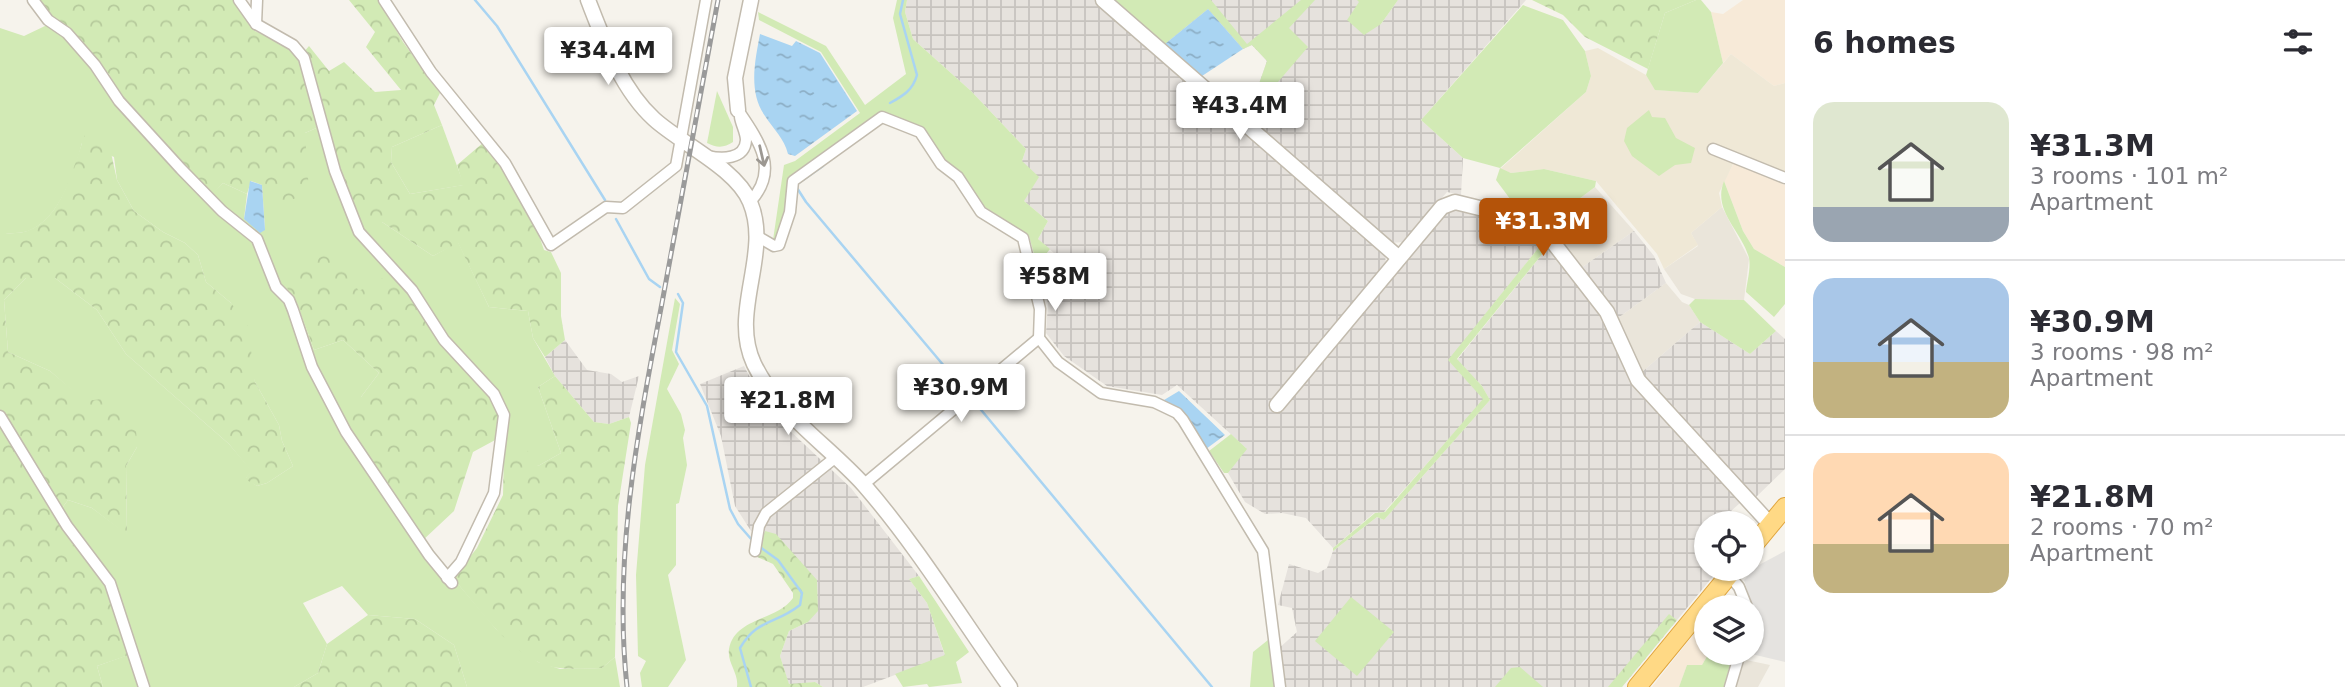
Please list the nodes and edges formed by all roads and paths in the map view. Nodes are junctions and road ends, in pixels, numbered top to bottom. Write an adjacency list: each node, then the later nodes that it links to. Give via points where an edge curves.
1 (33, 0): 9 (street, via 48,20 77,44 119,101 189,178 257,239 276,287 289,300 312,367 340,422 449,580 494,493 505,432 501,404 460,360 412,290 359,233 335,171 304,58)
2 (239, 0): 9 (street)
3 (257, 0): 9 (street)
4 (384, 0): 11 (street, via 431,72 498,153 551,244 606,207 623,208 673,171)
5 (587, 0): 11 (street, via 633,96)
6 (706, 0): 11 (street)
7 (751, 0): 10 (street, via 736,78)
8 (1103, 0): 17 (street)
9 (256, 24)
10 (738, 110): 13 (street, via 746,140 743,147 723,160); 15 (street, one-way to 15, via 756,137 765,162 765,182)
11 (679, 138): 13 (street)
12 (1713, 149): 14 (street)
13 (708, 156): 15 (street)
14 (1785, 178)
15 (750, 202): 16 (street)
16 (755, 234): 18 (street, via 779,245 795,179 886,117 920,132 982,212 1023,238 1040,309); 21 (street, via 744,325 749,349 773,396)
17 (1399, 258): 19 (street); 24 (street, via 1442,207 1455,202 1516,217 1552,241 1607,312 1638,380)
18 (1039, 338): 22 (street); 31 (street, via 1058,362 1091,388 1154,402 1183,420 1263,551)
19 (1277, 405)
20 (0, 416): 29 (street, via 67,526 110,583)
21 (835, 457): 22 (street); 26 (street, via 766,513)
22 (863, 485): 30 (street)
23 (1785, 507): 24 (highway)
24 (1770, 524): 25 (highway)
25 (1764, 532)
26 (755, 551)
27 (1725, 581): 32 (highway)
28 (1736, 665): 33 (street)
29 (144, 687)
30 (1010, 687)
31 (1280, 687)
32 (1637, 687)
33 (1730, 687)

